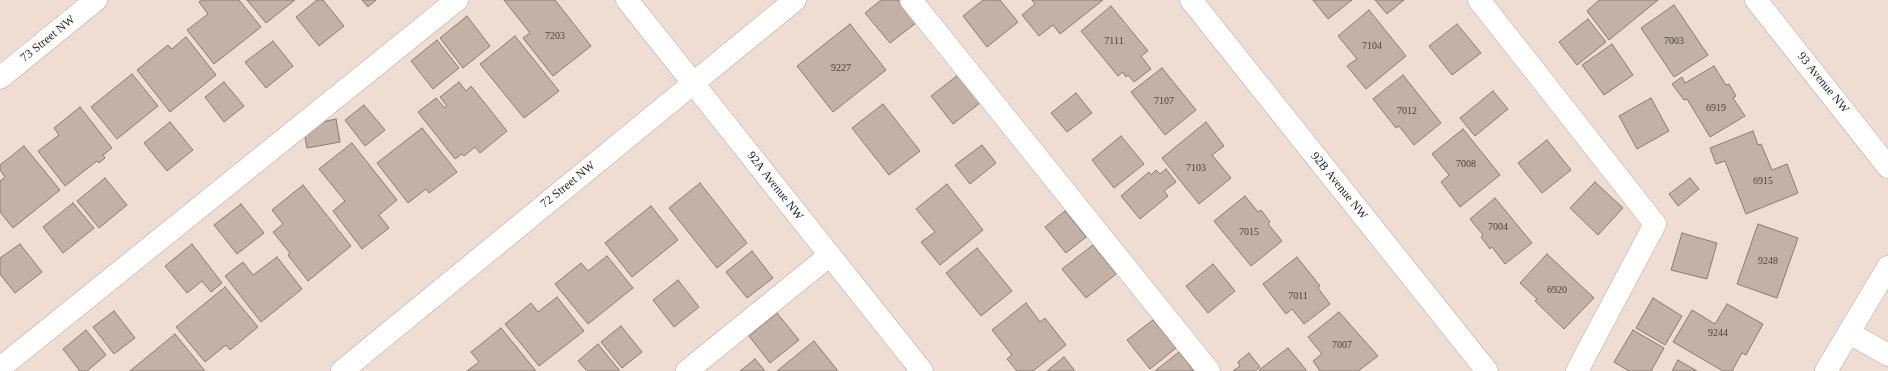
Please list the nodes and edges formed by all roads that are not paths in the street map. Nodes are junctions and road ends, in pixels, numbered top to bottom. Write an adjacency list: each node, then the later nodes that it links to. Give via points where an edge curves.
1 (96, 0): 9 (street, 73 Street NW)
2 (457, 0): 16 (street)
3 (627, 0): 10 (street, 92A Avenue NW)
4 (795, 0): 10 (street, 72 Street NW)
5 (911, 0): 20 (street)
6 (1191, 0): 21 (street, 92B Avenue NW)
7 (1479, 0): 22 (street, via 1655,224)
8 (1756, 0): 11 (street, 93 Avenue NW)
9 (0, 78)
10 (693, 83): 12 (street, 92A Avenue NW); 17 (street, 72 Street NW)
11 (1888, 167)
12 (830, 255): 18 (street); 19 (street, 92A Avenue NW)
13 (1888, 267): 14 (street)
14 (1849, 333): 15 (street); 23 (street)
15 (1888, 355)
16 (0, 368)
17 (342, 371)
18 (687, 371)
19 (922, 371)
20 (1208, 371)
21 (1487, 371)
22 (1577, 371)
23 (1826, 371)

